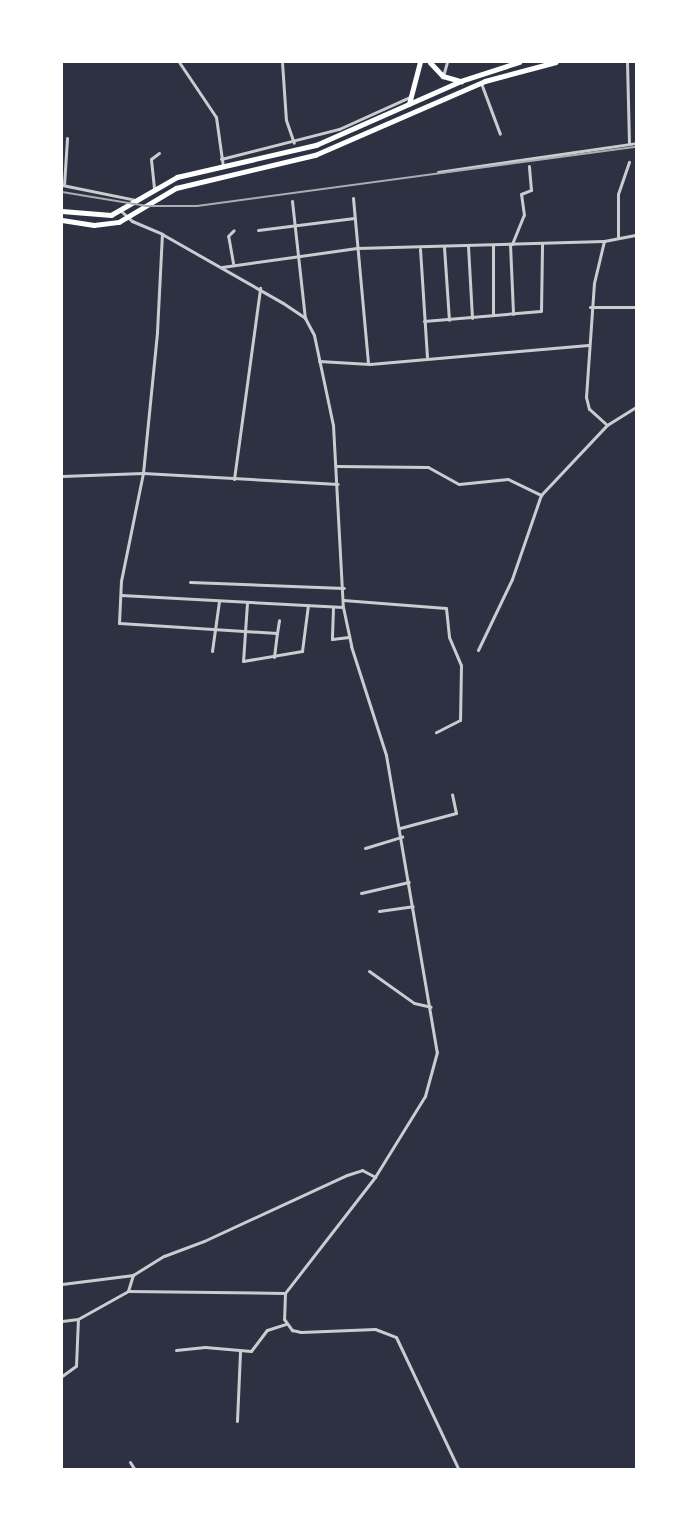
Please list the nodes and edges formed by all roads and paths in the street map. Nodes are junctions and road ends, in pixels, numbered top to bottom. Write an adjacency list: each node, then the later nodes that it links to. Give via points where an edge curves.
1 (179, 62): 20 (street, via 216,117)
2 (282, 62): 16 (street, via 286,120)
3 (420, 62): 12 (highway)
4 (430, 62): 9 (highway)
5 (447, 62): 9 (street)
6 (519, 62): 10 (highway)
7 (556, 62): 11 (highway)
8 (627, 62): 18 (street)
9 (443, 76): 10 (highway)
10 (461, 81): 13 (highway)
11 (481, 83): 14 (street); 33 (highway, via 315,155 176,188)
12 (410, 97): 13 (highway); 16 (street)
13 (409, 104): 23 (highway, via 316,145)
14 (500, 134)
15 (68, 138): 25 (street)
16 (294, 143): 20 (street)
17 (636, 144): 18 (street)
18 (630, 145): 22 (street)
19 (159, 153): 26 (street, via 151,159)
20 (221, 159): 23 (street)
21 (629, 162): 40 (street, via 618,194)
22 (528, 163): 24 (street); 42 (street, via 531,190 521,194 524,215)
23 (223, 167): 26 (highway, via 186,174)
24 (438, 172)
25 (63, 185): 28 (street)
26 (154, 188): 28 (highway)
27 (353, 198): 32 (street)
28 (137, 200): 31 (highway)
29 (292, 201): 35 (street)
30 (62, 211): 31 (highway, via 101,216)
31 (121, 211): 33 (street)
32 (355, 218): 35 (street); 46 (street)
33 (128, 219): 34 (highway, via 99,225); 38 (street)
34 (62, 220)
35 (295, 225): 37 (street); 49 (street)
36 (234, 230): 50 (street, via 228,236)
37 (258, 230)
38 (162, 234): 51 (street); 68 (street)
39 (636, 235): 40 (street)
40 (618, 237): 41 (street)
41 (604, 241): 43 (street); 53 (street)
42 (511, 244): 43 (street); 44 (street); 55 (street)
43 (542, 244): 55 (street, via 542,310)
44 (493, 245): 45 (street); 56 (street)
45 (468, 246): 47 (street); 58 (street)
46 (357, 248): 48 (street); 49 (street); 64 (street)
47 (444, 248): 48 (street); 59 (street)
48 (420, 249): 60 (street)
49 (298, 254): 50 (street); 57 (street)
50 (233, 263): 51 (street)
51 (222, 267): 52 (street)
52 (260, 288): 57 (street); 70 (street)
53 (590, 307): 54 (street); 61 (street)
54 (636, 307)
55 (513, 314): 56 (street)
56 (493, 316): 58 (street)
57 (305, 318): 63 (street)
58 (472, 318): 59 (street)
59 (449, 320): 60 (street)
60 (424, 321): 62 (street)
61 (588, 345): 62 (street); 66 (street, via 587,404)
62 (427, 357): 64 (street)
63 (319, 362): 64 (street); 67 (street, via 333,425)
64 (368, 363)
65 (636, 407): 66 (street)
66 (607, 425): 72 (street)
67 (337, 466): 71 (street); 72 (street, via 428,467 459,484 508,479)
68 (143, 473): 69 (street); 70 (street); 75 (street)
69 (62, 476)
70 (234, 479): 71 (street)
71 (338, 484): 74 (street)
72 (541, 495): 88 (street, via 512,579)
73 (190, 582): 74 (street)
74 (344, 588): 76 (street)
75 (121, 595): 77 (street); 83 (street, via 118,619 123,625)
76 (343, 600): 80 (street); 90 (street, via 446,608 452,648 461,665 460,720)
77 (219, 601): 78 (street); 83 (street)
78 (247, 603): 79 (street); 84 (street)
79 (308, 605): 81 (street); 89 (street, via 302,651)
80 (343, 607): 81 (street); 86 (street)
81 (333, 608): 86 (street, via 333,639)
82 (279, 620): 85 (street)
83 (215, 630): 84 (street); 87 (street)
84 (243, 632): 85 (street); 89 (street, via 243,661)
85 (277, 633): 89 (street)
86 (349, 637): 92 (street, via 386,755)
87 (212, 651)
88 (478, 651)
89 (274, 657)
90 (436, 732)
91 (452, 794): 92 (street, via 456,813)
92 (400, 828): 93 (street)
93 (402, 837): 94 (street); 95 (street)
94 (365, 848)
95 (409, 882): 96 (street); 97 (street)
96 (361, 893)
97 (413, 906): 98 (street); 100 (street)
98 (379, 911)
99 (369, 971): 100 (street, via 414,1003)
100 (431, 1007): 101 (street, via 437,1052 432,1075 425,1096)
101 (375, 1177): 102 (street, via 362,1170 347,1175 164,1256); 105 (street)
102 (133, 1275): 103 (street); 104 (street)
103 (62, 1284)
104 (128, 1291): 105 (street); 106 (street)
105 (285, 1293): 108 (street)
106 (78, 1319): 107 (street); 111 (street, via 76,1365)
107 (62, 1320)
108 (286, 1324): 110 (street, via 267,1330 254,1350); 115 (street, via 301,1332 375,1329 396,1337)
109 (176, 1350): 110 (street, via 205,1347)
110 (240, 1351): 112 (street)
111 (62, 1376)
112 (237, 1421)
113 (130, 1462): 114 (street)
114 (135, 1470)
115 (459, 1470)

